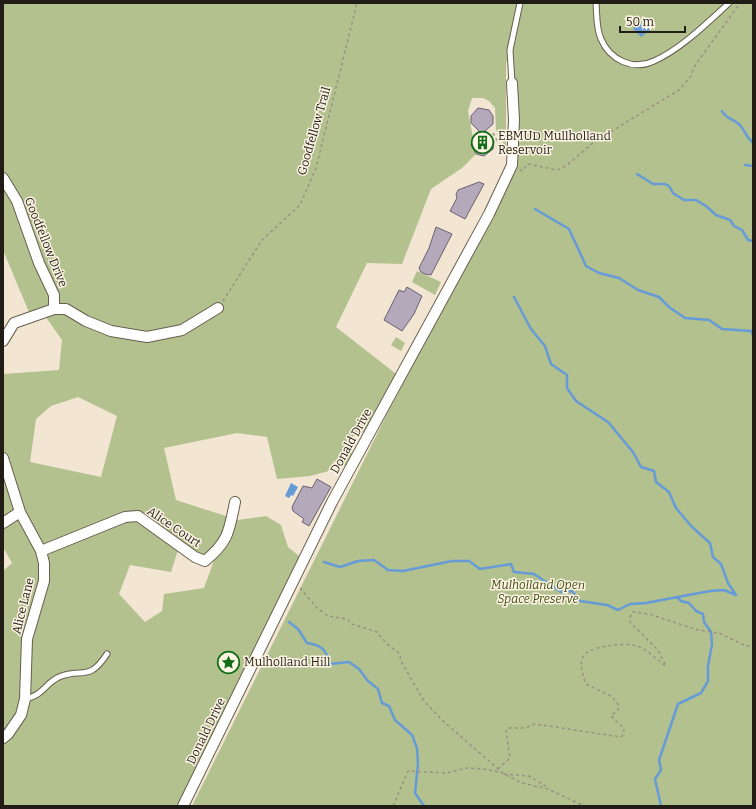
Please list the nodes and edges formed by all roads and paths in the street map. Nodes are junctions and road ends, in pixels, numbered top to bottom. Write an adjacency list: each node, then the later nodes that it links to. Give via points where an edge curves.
1 (356, 3): 11 (path, Goodfellow Trail, via 316,168 300,205 262,240)
2 (520, 3): 6 (lane, via 510,50)
3 (596, 3): 4 (lane, via 597,23 606,48 612,56 625,63 642,65 653,62 667,53)
4 (729, 3)
5 (740, 3): 9 (path, via 694,67 692,76 678,90 594,142 566,166 557,170 528,164 522,171)
6 (512, 83): 9 (street, Donald Drive)
7 (493, 133): 8 (path)
8 (504, 152)
9 (512, 165): 19 (street, Donald Drive, via 489,214 332,502)
10 (3, 178): 12 (street, Goodfellow Drive, via 17,201 39,263 54,295)
11 (218, 308): 12 (street, via 182,330 147,337 111,331 66,309)
12 (54, 309): 13 (street, via 14,323)
13 (3, 341)
14 (3, 458): 16 (street, Alice Lane)
15 (235, 502): 18 (street, Alice Court, via 228,534 217,551 205,561 195,557 138,516 125,517)
16 (20, 512): 17 (street); 18 (street, Alice Lane)
17 (3, 523)
18 (41, 552): 22 (street, Alice Lane, via 44,581 27,639)
19 (294, 581): 24 (path, via 317,608 328,616 347,619 352,624 376,632 399,653 424,701); 27 (street, Donald Drive)
20 (753, 646): 24 (path, via 746,646 719,634 649,614 633,612 630,622 658,650 666,666 638,646 620,644 591,649 583,656 580,667 586,684 611,696 618,704 618,711 611,715 625,731 623,736 535,724 525,728 508,728 506,731 510,758)
21 (107, 654): 22 (lane, via 92,672 58,678 36,697)
22 (25, 699): 23 (street, Alice Lane, via 21,714)
23 (3, 738)
24 (498, 769): 25 (path)
25 (504, 774): 26 (path, via 522,783); 26 (path, via 528,776); 28 (path, via 467,768 446,773 408,771)
26 (548, 788): 29 (path)
27 (183, 806)
28 (393, 806)
29 (584, 806)

